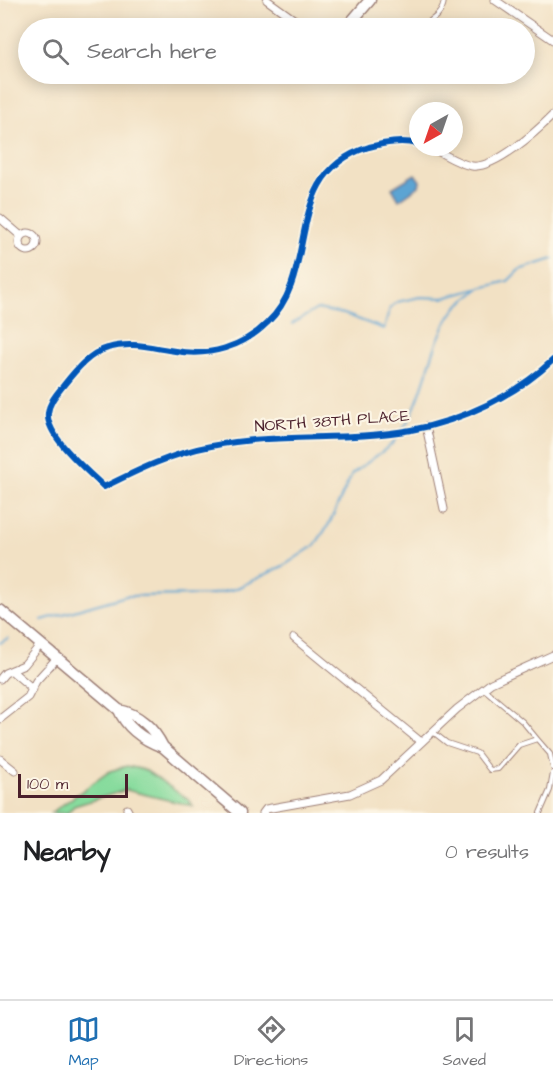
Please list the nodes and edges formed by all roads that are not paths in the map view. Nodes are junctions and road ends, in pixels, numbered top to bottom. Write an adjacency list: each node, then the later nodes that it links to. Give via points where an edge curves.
1 (267, 0): 5 (street)
2 (370, 0): 6 (main road)
3 (444, 0): 7 (lane, via 443,9)
4 (495, 0): 8 (street)
5 (292, 18)
6 (355, 18)
7 (435, 18)
8 (522, 18)
9 (535, 27): 10 (street)
10 (553, 39)
11 (553, 115): 13 (street, via 531,135 485,164 466,164)
12 (409, 143): 17 (street, NORTH 38TH PLACE, via 361,150 342,160 321,181 306,213 292,287 261,330 242,342 196,354 136,344 112,347 92,355 76,371 52,399 48,413 54,434 104,488 140,470 209,446)
13 (449, 156)
14 (0, 218): 15 (street)
15 (21, 236)
16 (553, 360): 17 (street, NORTH 38TH PLACE, via 503,397)
17 (426, 426): 18 (street)
18 (444, 509)
19 (0, 610): 21 (main road)
20 (294, 638): 31 (street)
21 (41, 644): 23 (main road); 24 (street)
22 (553, 655): 27 (street)
23 (57, 658): 26 (street); 36 (main road, via 119,710 132,713 156,734 163,747)
24 (13, 672): 25 (street, via 5,673); 26 (street)
25 (0, 680)
26 (33, 688): 28 (street, via 28,697)
27 (484, 689): 29 (street); 30 (lane)
28 (0, 718)
29 (433, 731): 30 (lane, via 447,743 477,753 490,770 498,769 519,745); 31 (street)
30 (537, 739): 33 (lane, via 550,754)
31 (421, 742): 37 (street, via 381,780 365,788 266,809)
32 (0, 759): 34 (street)
33 (553, 768)
34 (15, 771)
35 (553, 773): 38 (lane)
36 (240, 813)
37 (263, 813)
38 (540, 813)

